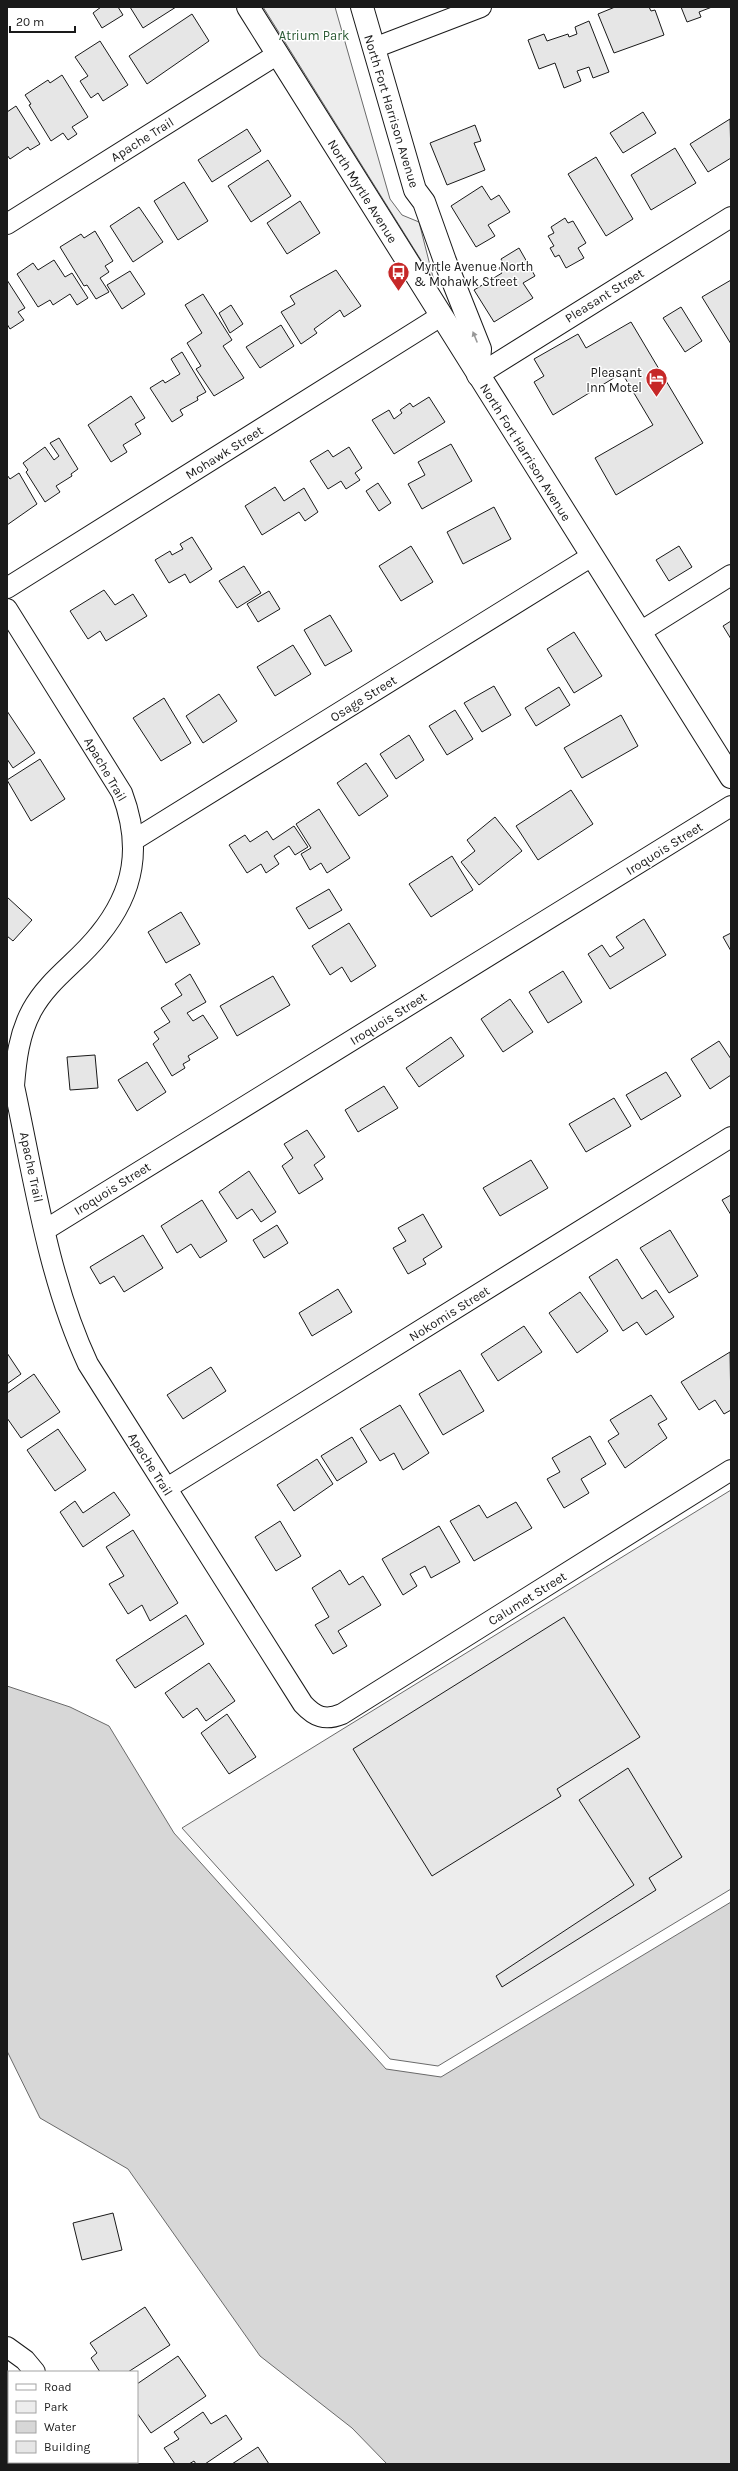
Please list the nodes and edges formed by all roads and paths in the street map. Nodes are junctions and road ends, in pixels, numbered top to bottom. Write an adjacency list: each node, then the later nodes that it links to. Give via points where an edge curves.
1 (248, 7): 5 (main road, North Myrtle Avenue)
2 (362, 7): 4 (main road, North Fort Harrison Avenue)
3 (481, 7): 4 (street)
4 (374, 48): 9 (main road, North Fort Harrison Avenue, one-way to 4, via 480,349 424,202 414,190)
5 (278, 54): 7 (street, Apache Trail); 8 (main road, North Myrtle Avenue)
6 (731, 216): 9 (street, Pleasant Street)
7 (7, 224)
8 (441, 316): 9 (main road, North Myrtle Avenue); 12 (street, Mohawk Street)
9 (478, 375): 10 (main road, North Fort Harrison Avenue)
10 (592, 556): 14 (main road, North Fort Harrison Avenue); 17 (street, Osage Street)
11 (731, 575): 14 (street)
12 (7, 588)
13 (7, 609): 17 (street, Apache Trail, via 122,793 131,816)
14 (640, 632): 15 (main road, North Fort Harrison Avenue)
15 (731, 777)
16 (731, 806): 19 (street, Iroquois Street)
17 (134, 840): 19 (street, Apache Trail, via 132,870 121,902 99,936 51,982 32,1010 22,1035 14,1086)
18 (731, 1137): 21 (street, Nokomis Street)
19 (45, 1230): 21 (street, Apache Trail, via 64,1303 88,1364)
20 (731, 1470): 22 (street, Calumet Street, via 342,1714)
21 (167, 1488): 22 (street, Apache Trail, via 303,1704 311,1713)
22 (322, 1718)
23 (7, 2347): 24 (street, via 25,2360)
24 (34, 2371)

